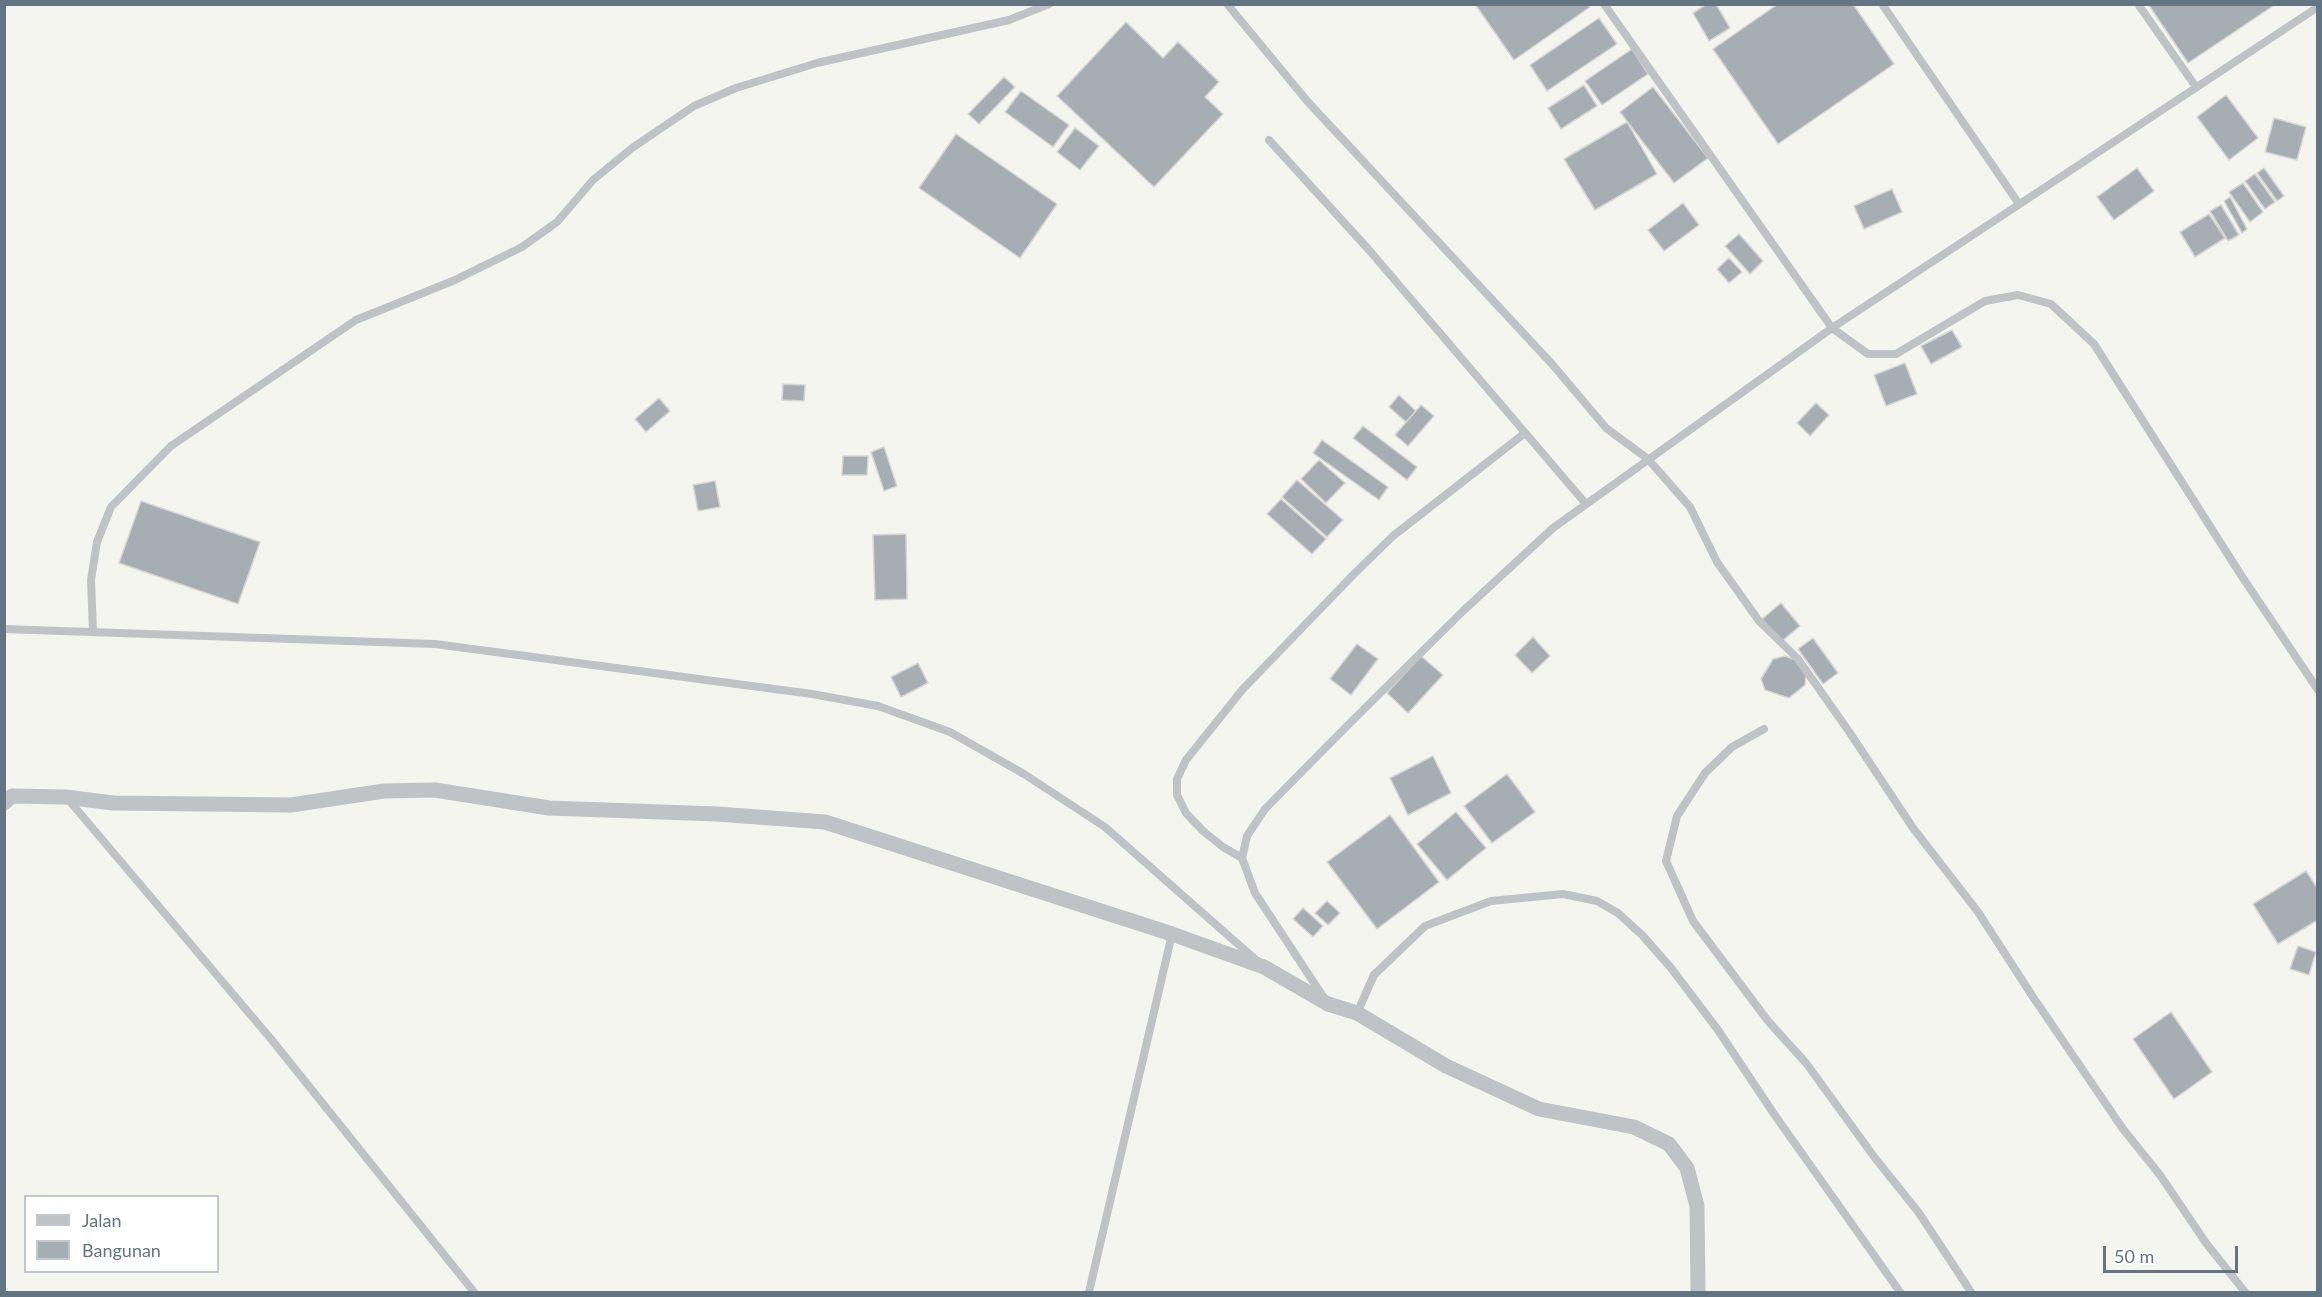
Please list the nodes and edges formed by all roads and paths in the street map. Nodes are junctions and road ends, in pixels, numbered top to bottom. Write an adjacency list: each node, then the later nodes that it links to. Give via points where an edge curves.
1 (1049, 4): 15 (lane, via 1009,20 817,63 736,88 694,106 632,148 601,174 557,222 522,247 455,280 356,320 171,446 111,507 97,542 92,580)
2 (1227, 4): 12 (lane, via 1308,102 1552,364 1606,428)
3 (1604, 4): 10 (lane)
4 (1882, 4): 9 (lane)
5 (2138, 4): 7 (lane)
6 (2318, 7): 7 (lane)
7 (2196, 87): 9 (lane)
8 (1269, 140): 11 (lane)
9 (2019, 204): 10 (lane)
10 (1832, 327): 12 (lane); 16 (lane, via 1868,354 1896,354 1985,301 2018,295 2051,304 2094,344)
11 (1525, 433): 13 (lane); 20 (lane, via 1393,536 1354,573 1243,688 1186,760 1177,779 1177,795 1186,813 1210,837)
12 (1648, 459): 13 (lane); 30 (lane, via 1690,507 1717,562 1759,621 1798,659 1912,828 1978,912 2122,1129)
13 (1586, 504): 20 (lane, via 1553,528 1463,611 1265,809 1246,836)
14 (4, 629): 15 (lane)
15 (93, 632): 22 (lane, via 435,644 800,692 878,706 950,732 1105,826)
16 (2318, 690)
17 (1764, 729): 29 (lane, via 1732,747 1705,773 1677,816 1666,861 1693,921 1919,1214)
18 (65, 797): 19 (street, via 12,796); 21 (street, via 113,803 291,805 384,791 435,790 549,808 825,822); 25 (lane, via 271,1039)
19 (4, 802)
20 (1242, 858): 23 (lane, via 1255,893)
21 (1172, 934): 22 (street); 26 (lane)
22 (1264, 967): 23 (street)
23 (1328, 1004): 24 (street)
24 (1357, 1013): 27 (street, via 1446,1066 1539,1109 1634,1127 1669,1144 1687,1168 1698,1206); 28 (lane, via 1374,975 1425,926 1491,901 1563,894 1597,901 1618,913 1671,968)
25 (474, 1293)
26 (1089, 1293)
27 (1698, 1293)
28 (1900, 1293)
29 (1971, 1293)
30 (2245, 1293)

